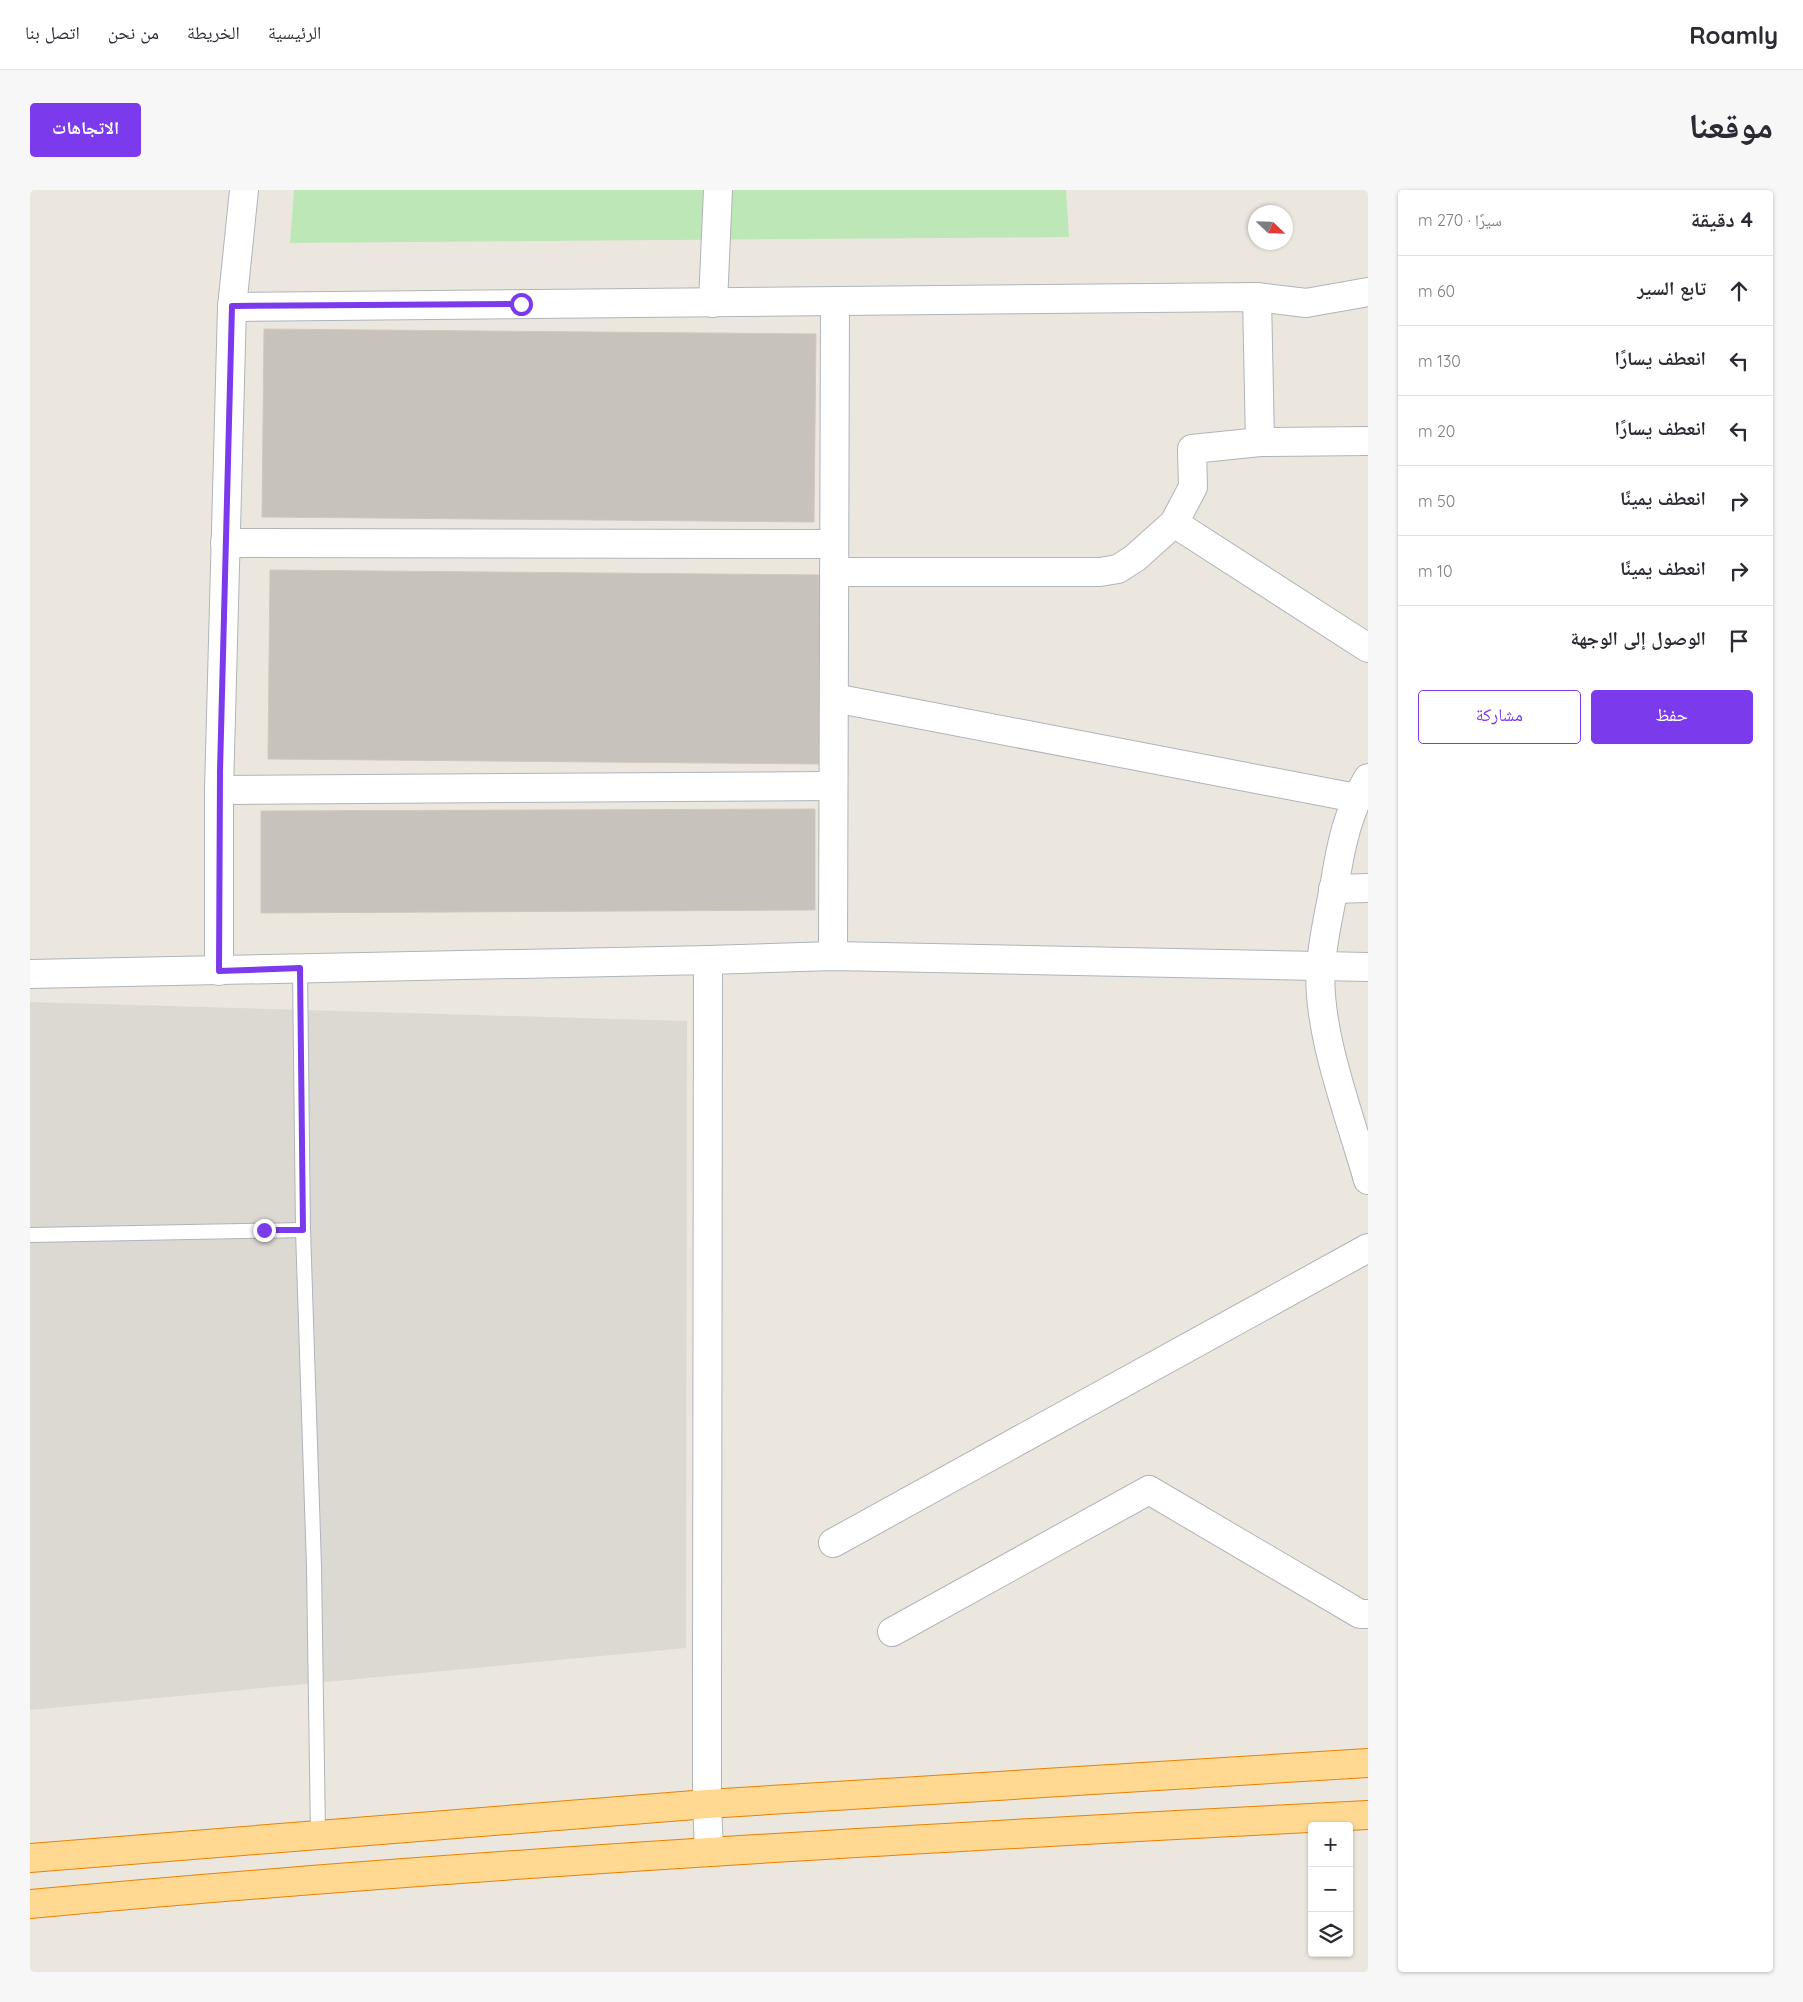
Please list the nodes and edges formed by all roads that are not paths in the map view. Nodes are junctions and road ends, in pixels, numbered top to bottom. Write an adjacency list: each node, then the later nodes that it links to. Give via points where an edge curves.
1 (244, 190): 7 (street)
2 (718, 190): 6 (street)
3 (1368, 292): 4 (street, via 1306,303)
4 (1256, 297): 5 (street); 9 (street)
5 (835, 302): 6 (street); 12 (street)
6 (713, 303): 7 (street)
7 (232, 306): 11 (street)
8 (1368, 441): 9 (street)
9 (1260, 442): 10 (street, via 1192,449 1193,487)
10 (1174, 523): 13 (street, via 1135,558 1118,569 1100,572); 14 (street)
11 (225, 543): 12 (street); 18 (street)
12 (834, 544): 13 (street)
13 (834, 572): 15 (street)
14 (1368, 648)
15 (834, 698): 16 (street); 17 (street)
16 (833, 786): 18 (street); 21 (street)
17 (1362, 788): 20 (street, via 1344,831)
18 (219, 790): 26 (street)
19 (1368, 888): 20 (street)
20 (1333, 889): 23 (street)
21 (833, 956): 22 (street); 23 (street)
22 (708, 960): 25 (street); 36 (street)
23 (1320, 966): 24 (street); 28 (street, via 1323,1013 1330,1049)
24 (1368, 966)
25 (300, 968): 26 (street); 29 (lane)
26 (219, 971): 27 (street)
27 (30, 974)
28 (1368, 1180)
29 (303, 1230): 30 (lane); 38 (lane, via 314,1567)
30 (30, 1235)
31 (1368, 1248): 32 (street)
32 (833, 1543)
33 (1368, 1614): 34 (street, via 1360,1614 1149,1490)
34 (892, 1632)
35 (1368, 1763): 36 (highway)
36 (707, 1804): 38 (highway); 39 (street)
37 (1368, 1815): 39 (highway)
38 (318, 1835): 40 (highway)
39 (709, 1850): 41 (highway)
40 (30, 1858)
41 (30, 1904)

